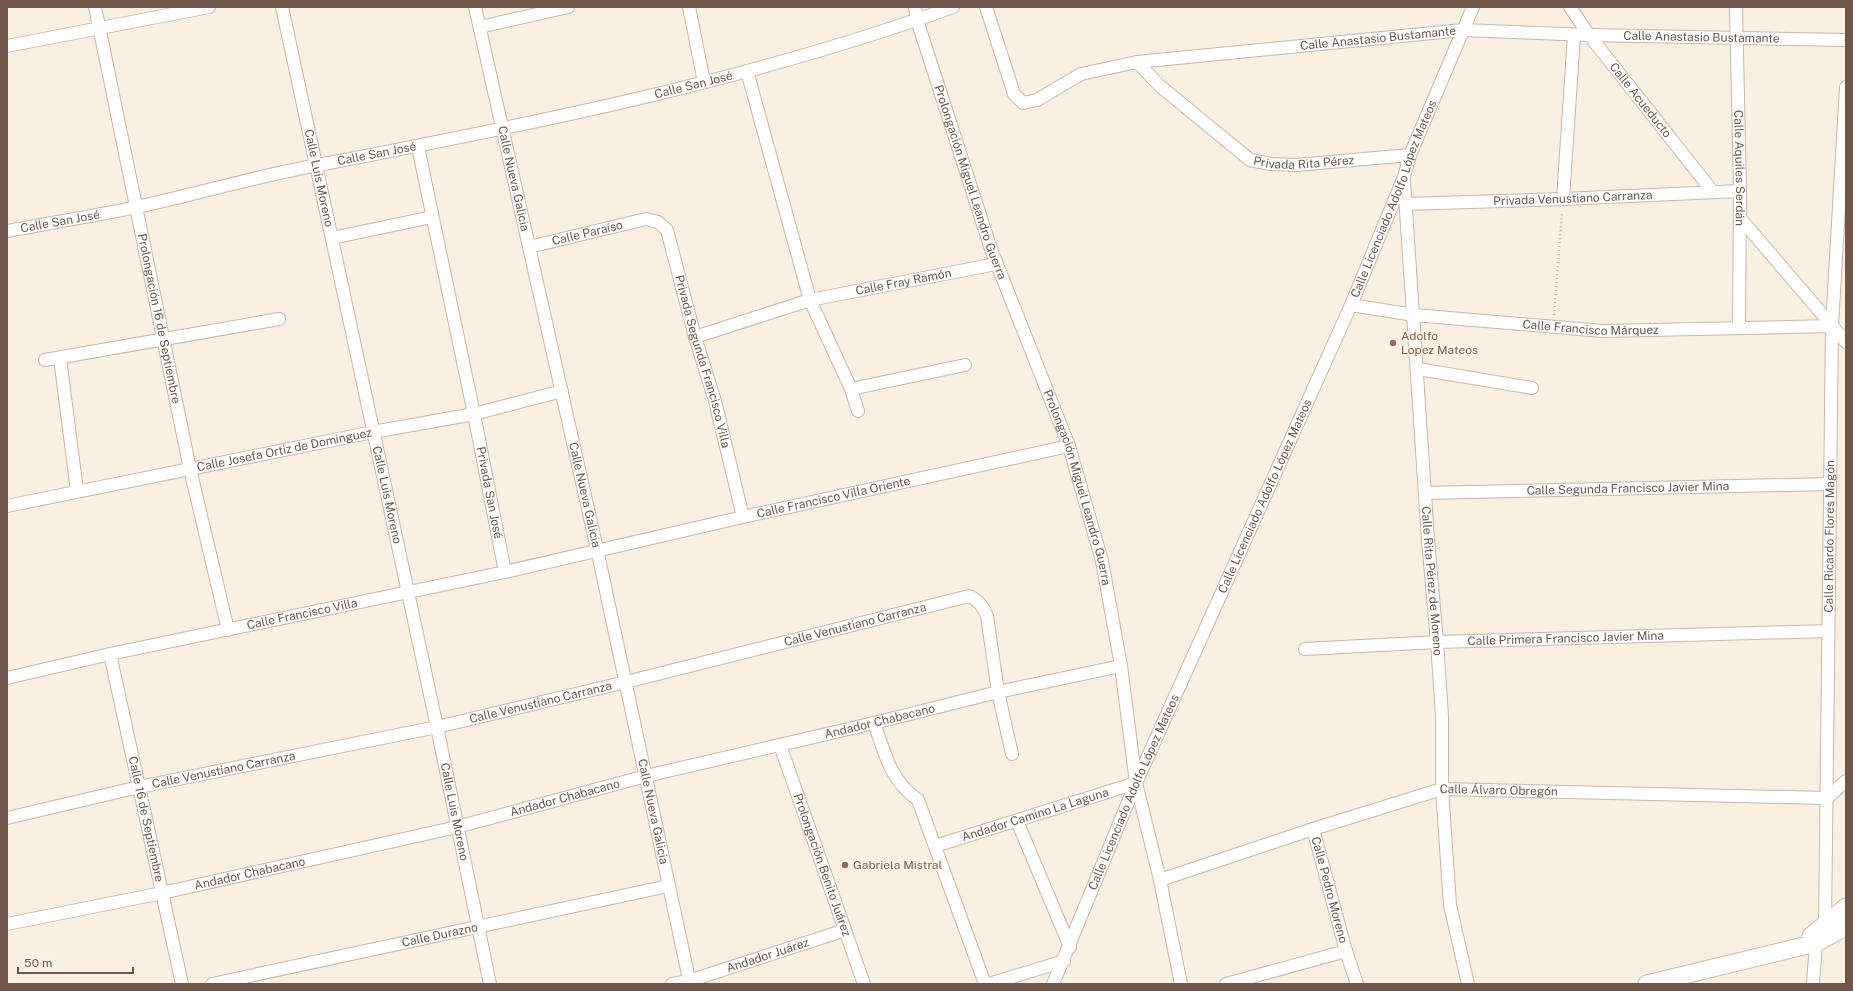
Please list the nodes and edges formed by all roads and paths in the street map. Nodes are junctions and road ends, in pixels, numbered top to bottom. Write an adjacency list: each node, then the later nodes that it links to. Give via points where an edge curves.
1 (95, 7): 15 (street, Prolongación 16 de Septiembre)
2 (209, 7): 15 (street)
3 (282, 7): 29 (street, Calle Luis Moreno)
4 (475, 7): 14 (street, Calle Nueva Galicia)
5 (568, 7): 14 (street)
6 (689, 7): 24 (street)
7 (915, 7): 13 (street, Prolongación Miguel Leandro Guerra)
8 (953, 7): 13 (street, Calle San José)
9 (986, 7): 22 (street, Calle Anastasio Bustamante, via 1014,94 1023,103 1037,100 1081,74)
10 (1473, 7): 16 (street, Calle Licenciado Adolfo López Mateos)
11 (1570, 7): 18 (street, Calle Acueducto)
12 (1736, 7): 19 (street, Calle Aquiles Serdán)
13 (917, 20): 23 (street, Calle San José, via 808,55); 42 (street, Prolongación Miguel Leandro Guerra)
14 (480, 27): 26 (street, Calle Nueva Galicia)
15 (100, 29): 21 (street); 35 (street, Prolongación 16 de Septiembre)
16 (1463, 30): 17 (street, Calle Anastasio Bustamante); 22 (street, Calle Anastasio Bustamante); 28 (street, Calle Licenciado Adolfo López Mateos)
17 (1574, 34): 18 (street, Calle Anastasio Bustamante); 33 (street)
18 (1589, 35): 19 (street, Calle Anastasio Bustamante); 32 (street, Calle Acueducto)
19 (1737, 38): 20 (street, Calle Anastasio Bustamante); 31 (street, Calle Aquiles Serdán)
20 (1846, 40)
21 (7, 46)
22 (1137, 62): 28 (street, Privada Rita Pérez, via 1160,86 1250,160 1296,165)
23 (747, 71): 24 (street, Calle San José); 43 (street, Calle San José)
24 (704, 82): 26 (street, Calle San José)
25 (1846, 87): 47 (street, Calle Ricardo Flores Magón)
26 (504, 129): 27 (street, Calle San José); 41 (street, Calle Nueva Galicia)
27 (418, 147): 29 (street, Calle San José); 36 (street)
28 (1410, 155): 30 (street, Calle Licenciado Adolfo López Mateos)
29 (315, 165): 35 (street, Calle San José); 40 (street, Calle Luis Moreno)
30 (1404, 177): 34 (street, Calle Rita Pérez de Moreno); 44 (street, Calle Licenciado Adolfo López Mateos)
31 (1740, 191): 32 (street, Privada Venustiano Carranza); 37 (street, Calle Aquiles Serdán)
32 (1713, 192): 33 (street, Privada Venustiano Carranza)
33 (1563, 199): 34 (street, Privada Venustiano Carranza); 48 (path)
34 (1406, 204): 45 (street, Calle Rita Pérez de Moreno)
35 (136, 207): 39 (street, Calle San José); 51 (street, Prolongación 16 de Septiembre)
36 (432, 216): 40 (street); 61 (street)
37 (1740, 218): 47 (street); 49 (street, Calle Aquiles Serdán)
38 (646, 219): 41 (street, Calle Paraíso); 50 (street, Privada Segunda Francisco Villa, via 658,222 666,230)
39 (7, 231)
40 (332, 238): 62 (street, Calle Luis Moreno)
41 (529, 247): 59 (street, Calle Nueva Galicia)
42 (996, 264): 43 (street, Calle Fray Ramón); 63 (street, Prolongación Miguel Leandro Guerra)
43 (810, 300): 50 (street, Calle Fray Ramón); 58 (street, Calle San José)
44 (1351, 305): 45 (street, Calle Francisco Márquez); 88 (street, Calle Licenciado Adolfo López Mateos)
45 (1414, 315): 48 (street, Calle Francisco Márquez); 56 (street, Calle Rita Pérez de Moreno)
46 (279, 319): 51 (street)
47 (1832, 326): 49 (street, Calle Francisco Márquez); 52 (street); 65 (street, Calle Ricardo Flores Magón)
48 (1553, 327): 49 (street, Calle Francisco Márquez, via 1603,331)
49 (1739, 328)
50 (695, 337): 69 (street, Privada Segunda Francisco Villa, via 715,401)
51 (163, 340): 53 (street); 64 (street, Prolongación 16 de Septiembre)
52 (1846, 342)
53 (60, 358): 54 (street); 66 (street)
54 (45, 360)
55 (965, 365): 58 (street)
56 (1418, 369): 57 (street); 67 (street, Calle Rita Pérez de Moreno)
57 (1532, 388)
58 (851, 389): 60 (street, Calle San José)
59 (562, 391): 61 (street, Calle Josefa Ortiz de Domínguez); 70 (street, Calle Nueva Galicia)
60 (858, 411)
61 (474, 414): 62 (street, Calle Josefa Ortiz de Domínguez); 71 (street, Privada San José)
62 (373, 432): 64 (street, Calle Josefa Ortiz de Domínguez); 72 (street, Calle Luis Moreno)
63 (1069, 446): 69 (street, Calle Francisco Villa Oriente); 78 (street, Prolongación Miguel Leandro Guerra, via 1102,561)
64 (190, 469): 66 (street, Calle Josefa Ortiz de Domínguez); 73 (street, Prolongación 16 de Septiembre)
65 (1830, 484): 67 (street, Calle Segunda Francisco Javier Mina); 74 (street, Calle Ricardo Flores Magón)
66 (78, 492): 68 (street, Calle Josefa Ortiz de Domínguez)
67 (1425, 493): 75 (street, Calle Rita Pérez de Moreno)
68 (7, 506)
69 (743, 517): 70 (street, Calle Francisco Villa Oriente)
70 (597, 549): 71 (street, Calle Francisco Villa); 80 (street, Calle Nueva Galicia)
71 (505, 572): 72 (street, Calle Francisco Villa)
72 (408, 592): 73 (street, Calle Francisco Villa); 83 (street, Calle Luis Moreno)
73 (228, 630): 77 (street, Calle Francisco Villa)
74 (1828, 631): 75 (street, Calle Primera Francisco Javier Mina); 91 (street, Calle Ricardo Flores Magón)
75 (1437, 642): 76 (street, Calle Primera Francisco Javier Mina); 90 (street, Calle Rita Pérez de Moreno, via 1442,716)
76 (1304, 649)
77 (110, 654): 79 (street, Calle Francisco Villa); 89 (street, Calle 16 de Septiembre)
78 (1121, 666): 81 (street, Andador Chabacano); 88 (street, Prolongación Miguel Leandro Guerra)
79 (7, 678)
80 (626, 682): 81 (street, Calle Venustiano Carranza, via 969,596 983,606 987,616); 83 (street, Calle Venustiano Carranza); 86 (street, Calle Nueva Galicia)
81 (998, 692): 82 (street, Andador Chabacano); 85 (street, Calle Venustiano Carranza)
82 (874, 723): 84 (street, Andador Chabacano); 96 (street, via 893,775 906,792 918,800)
83 (437, 727): 89 (street, Calle Venustiano Carranza); 94 (street, Calle Luis Moreno)
84 (780, 745): 86 (street, Andador Chabacano); 105 (street, Prolongación Benito Juárez)
85 (1012, 754)
86 (646, 776): 94 (street, Andador Chabacano); 98 (street, Calle Nueva Galicia)
87 (1846, 781): 91 (street)
88 (1136, 783): 93 (street, Andador Camino La Laguna); 97 (street, Prolongación Miguel Leandro Guerra); 108 (street, Calle Licenciado Adolfo López Mateos)
89 (139, 787): 92 (street, Calle Venustiano Carranza); 99 (street, Calle 16 de Septiembre)
90 (1442, 789): 91 (street, Calle Álvaro Obregón); 95 (street, Calle Álvaro Obregón); 123 (street, Calle Rita Pérez de Moreno, via 1450,904)
91 (1826, 798): 103 (street, Calle Ricardo Flores Magón)
92 (7, 818)
93 (1017, 821): 96 (street, Andador Camino La Laguna); 108 (street)
94 (458, 827): 99 (street, Andador Chabacano); 104 (street, Calle Luis Moreno)
95 (1313, 829): 97 (street, Calle Álvaro Obregón); 109 (street, Calle Pedro Moreno)
96 (935, 846): 117 (street)
97 (1160, 880): 120 (street, Prolongación Miguel Leandro Guerra)
98 (668, 886): 104 (street, Calle Durazno); 111 (street, Calle Nueva Galicia)
99 (162, 893): 101 (street, Andador Chabacano); 112 (street, Calle 16 de Septiembre)
100 (1846, 907): 103 (street)
101 (7, 924)
102 (1846, 924): 106 (street)
103 (1825, 925): 106 (street, Calle Ricardo Flores Magón); 107 (street)
104 (478, 928): 113 (street, Calle Durazno); 114 (street, Calle Luis Moreno)
105 (845, 930): 111 (street, Andador Juárez); 116 (street, Prolongación Benito Juárez)
106 (1816, 943): 107 (street); 125 (street, Calle Ricardo Flores Magón)
107 (1798, 946): 124 (street)
108 (1070, 947): 110 (street, Calle Licenciado Adolfo López Mateos)
109 (1346, 951): 121 (street, Calle Pedro Moreno); 122 (street, Calle Pedro Moreno)
110 (1064, 961): 118 (street); 119 (street, Calle Licenciado Adolfo López Mateos)
111 (690, 982): 115 (street, Andador Juárez)
112 (182, 984)
113 (212, 984)
114 (490, 984)
115 (672, 984)
116 (864, 984)
117 (985, 984)
118 (989, 984)
119 (1053, 984)
120 (1181, 984)
121 (1226, 984)
122 (1357, 984)
123 (1468, 984)
124 (1647, 984)
125 (1813, 984)

